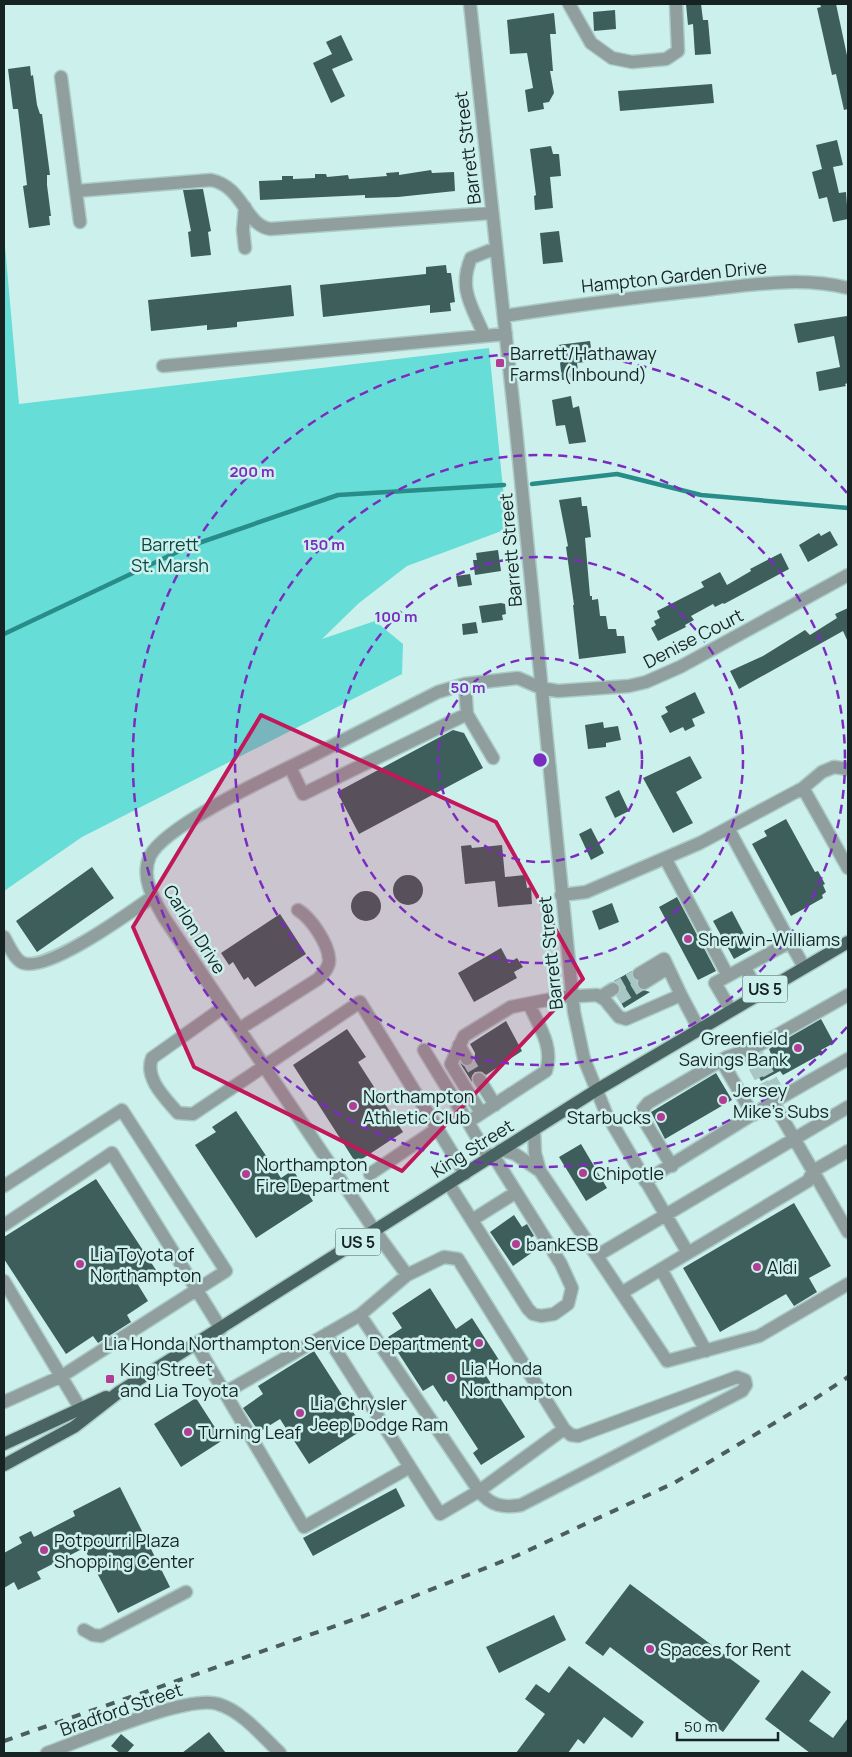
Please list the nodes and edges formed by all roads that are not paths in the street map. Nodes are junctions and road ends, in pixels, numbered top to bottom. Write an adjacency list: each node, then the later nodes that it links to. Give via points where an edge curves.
1 (470, 4): 7 (street, Barrett Street)
2 (569, 4): 3 (street, via 591,43 612,58 632,62 666,59 678,50)
3 (676, 4)
4 (61, 76): 5 (street)
5 (76, 191): 6 (street, via 211,180 229,186); 8 (street)
6 (245, 207): 7 (street, via 261,226 270,229); 9 (street)
7 (492, 213): 10 (street, Barrett Street)
8 (80, 222)
9 (245, 248)
10 (496, 248): 12 (street, Barrett Street); 14 (street, via 471,258 465,272 465,290)
11 (848, 288): 12 (street, Hampton Garden Drive, via 786,281 595,302)
12 (504, 316): 13 (street, Barrett Street)
13 (506, 334): 14 (street); 18 (street, Barrett Street)
14 (484, 335): 15 (street)
15 (163, 366)
16 (848, 575): 18 (street, Denise Court, via 680,667 646,682 558,691)
17 (465, 684): 18 (street, Carlon Drive, via 518,678); 19 (street); 21 (street, Carlon Drive, via 438,692)
18 (542, 688): 27 (street, Barrett Street)
19 (467, 714): 20 (street); 21 (street, via 304,794)
20 (492, 758)
21 (290, 767): 28 (street, Carlon Drive, via 219,803 163,840 151,855 145,871)
22 (848, 769): 23 (street, via 834,767 822,772)
23 (803, 788): 24 (street); 26 (street)
24 (728, 828): 25 (street); 31 (street)
25 (665, 858): 27 (street, via 586,892); 35 (street)
26 (848, 868)
27 (561, 896): 40 (street, Barrett Street)
28 (152, 897): 30 (street, via 89,939 49,959 28,964 20,962); 42 (street, Carlon Drive)
29 (298, 910): 44 (street, via 308,918 324,944 329,959 327,968 318,979)
30 (4, 937)
31 (790, 942): 33 (street); 34 (street)
32 (848, 942): 33 (main road, King Street / US 5)
33 (804, 967): 37 (main road, King Street / US 5)
34 (745, 968): 35 (street); 37 (street)
35 (728, 976): 43 (street, via 715,983)
36 (642, 978): 38 (street, via 666,964)
37 (760, 993): 43 (main road, King Street / US 5)
38 (681, 995): 40 (street, via 626,1019 619,1017 610,997); 45 (street)
39 (848, 995): 50 (street, via 754,1048)
40 (572, 996): 41 (street); 53 (street, Barrett Street, via 582,1051)
41 (529, 1004): 46 (street, via 511,1007 464,1036); 55 (street, via 546,1041 550,1060 546,1071)
42 (224, 1007): 44 (street, Carlon Drive); 51 (street, via 152,1058 148,1066 150,1075 178,1113 187,1115 200,1110)
43 (730, 1010): 45 (main road, King Street / US 5)
44 (238, 1029): 51 (street, Carlon Drive)
45 (699, 1029): 53 (main road, King Street / US 5)
46 (459, 1045): 48 (street); 57 (street, via 451,1064)
47 (424, 1050): 59 (street)
48 (467, 1059)
49 (848, 1059): 54 (street)
50 (721, 1060): 58 (street); 65 (street, via 654,1098 643,1109 642,1116 648,1129)
51 (263, 1066): 60 (street, via 360,1002); 77 (street, Carlon Drive)
52 (479, 1079): 55 (street)
53 (596, 1091): 61 (main road, King Street / US 5); 70 (street, Barrett Street)
54 (773, 1102): 58 (street); 62 (street)
55 (495, 1105): 57 (street)
56 (848, 1107): 62 (street)
57 (481, 1113): 59 (street)
58 (753, 1115): 65 (street)
59 (468, 1122): 64 (street)
60 (437, 1129): 68 (street); 69 (street)
61 (534, 1130): 64 (main road, King Street / US 5); 67 (street)
62 (794, 1138): 66 (street); 74 (street)
63 (848, 1151): 66 (street)
64 (495, 1155): 67 (street, via 516,1154); 69 (main road, King Street / US 5); 73 (street)
65 (672, 1166): 70 (street)
66 (814, 1170): 78 (street); 79 (street, via 808,1181)
67 (540, 1171): 80 (street)
68 (370, 1174)
69 (465, 1174): 71 (main road, King Street / US 5)
70 (645, 1181): 74 (street, Barrett Street)
71 (449, 1184): 75 (street); 77 (main road, King Street / US 5)
72 (4, 1186): 85 (street, via 122,1110 226,1271)
73 (515, 1193): 75 (street); 75 (street, via 561,1264 572,1288 568,1304 554,1314 541,1316 528,1309)
74 (666, 1215): 79 (street, Barrett Street); 80 (street)
75 (472, 1220)
76 (4, 1225): 85 (street, via 112,1153)
77 (375, 1231): 82 (street, Carlon Drive); 88 (main road, King Street / US 5)
78 (848, 1232)
79 (688, 1253): 81 (street)
80 (598, 1255): 86 (street)
81 (661, 1269): 86 (street); 91 (street)
82 (407, 1275): 87 (street); 97 (street, via 444,1256 458,1259)
83 (4, 1281): 92 (street)
84 (848, 1284): 91 (street, via 759,1336)
85 (197, 1290): 88 (street); 92 (street)
86 (623, 1292): 91 (street, via 667,1361)
87 (360, 1315): 89 (street); 101 (street)
88 (221, 1329): 90 (main road, King Street / US 5)
89 (328, 1333): 94 (street); 100 (street)
90 (196, 1344): 93 (main road, King Street / US 5); 94 (street)
91 (706, 1351)
92 (62, 1376): 95 (street); 96 (street)
93 (120, 1392): 96 (main road, King Street / US 5); 99 (main road, King Street / US 5, via 74,1428)
94 (226, 1392): 100 (street, via 304,1527)
95 (4, 1402)
96 (80, 1408): 98 (main road, King Street / US 5)
97 (564, 1429): 101 (street); 101 (street, via 578,1436 737,1377 745,1380 742,1390 521,1505 500,1507 488,1502)
98 (4, 1444)
99 (4, 1465)
100 (410, 1467): 101 (street, via 440,1514)
101 (479, 1491)
102 (186, 1592): 103 (street, via 101,1636)
103 (84, 1630)
104 (46, 1753): 105 (street, Bradford Street, via 168,1708 208,1702 234,1712)
105 (280, 1753)

